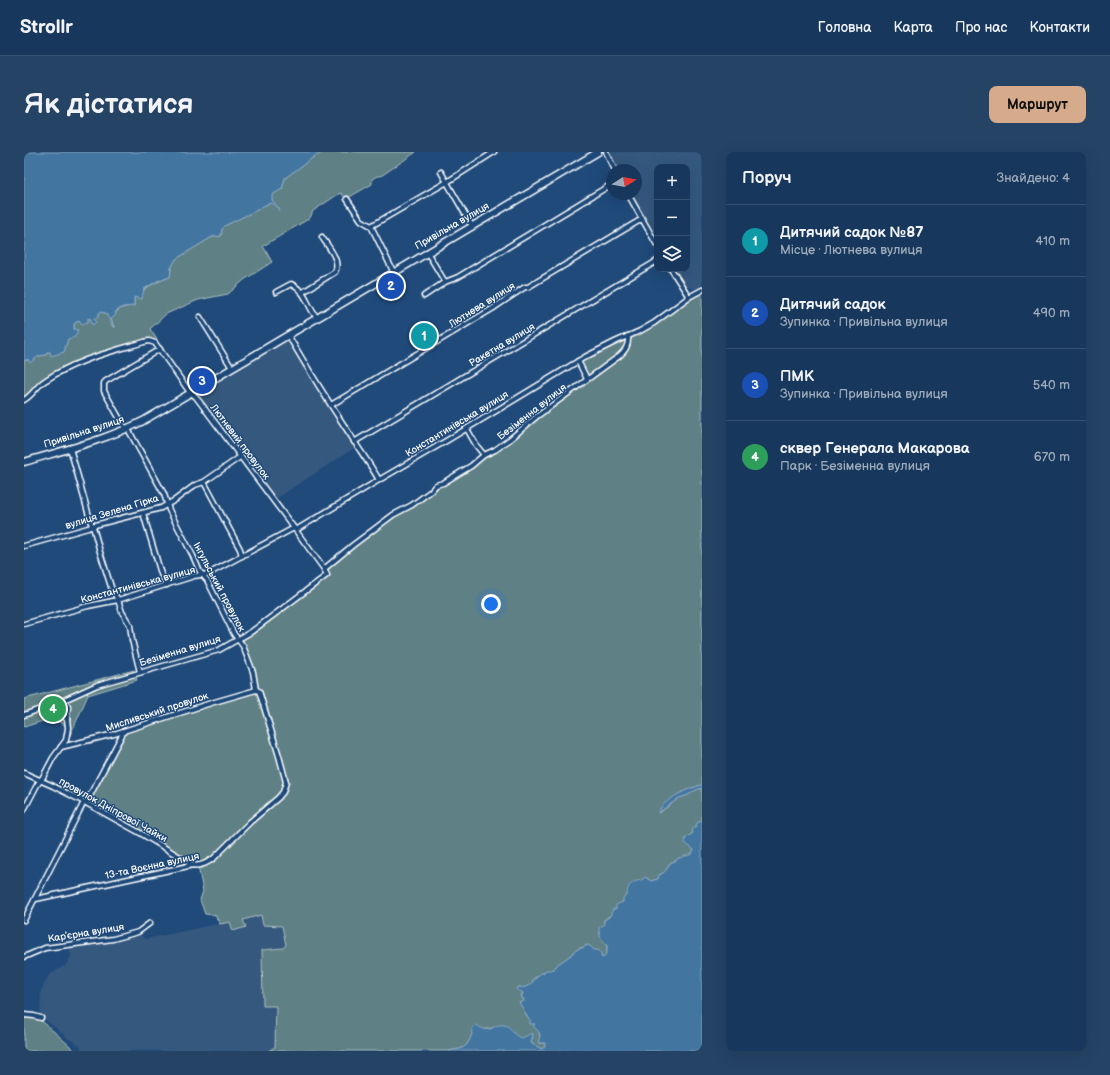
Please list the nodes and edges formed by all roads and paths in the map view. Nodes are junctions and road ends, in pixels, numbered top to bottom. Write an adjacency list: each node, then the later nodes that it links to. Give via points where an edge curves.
1 (494, 152): 6 (street)
2 (598, 152): 12 (street, Привільна вулиця)
3 (606, 152): 4 (street)
4 (612, 164)
5 (441, 172): 6 (street)
6 (447, 182): 11 (street); 12 (street)
7 (606, 188): 19 (street, via 458,277)
8 (347, 199): 11 (street, via 361,220)
9 (631, 200): 10 (street)
10 (642, 219): 14 (street); 35 (street, Лютнева вулиця)
11 (371, 226): 18 (street)
12 (472, 226): 15 (street, Привільна вулиця)
13 (322, 237): 22 (street, via 337,262 337,268 335,272)
14 (654, 240)
15 (427, 252): 18 (street, Привільна вулиця); 19 (street)
16 (654, 263): 38 (street, Ракетна вулиця)
17 (673, 272): 24 (street)
18 (394, 273): 26 (street, Привільна вулиця)
19 (445, 282): 23 (street)
20 (702, 290): 24 (street)
21 (276, 292): 22 (street, via 291,284)
22 (303, 292): 26 (street)
23 (424, 296)
24 (689, 297): 28 (street, via 660,319)
25 (200, 316): 31 (street)
26 (316, 318): 27 (street, Привільна вулиця)
27 (288, 335): 31 (street, Привільна вулиця); 35 (street)
28 (628, 336): 30 (street, Константинівська вулиця); 32 (street, Безіменна вулиця, via 628,345 623,353)
29 (160, 349): 33 (street, Лютневий провулок); 34 (street, via 149,341 91,358 45,380); 36 (street, Інгульський провулок, via 104,384 104,391)
30 (578, 361): 32 (street); 37 (street, Константинівська вулиця)
31 (232, 368): 33 (street, Привільна вулиця)
32 (587, 379): 40 (street, Безіменна вулиця, via 509,440)
33 (192, 393): 36 (street, Привільна вулиця); 41 (street, Лютневий провулок)
34 (24, 400)
35 (331, 405): 38 (street)
36 (127, 429): 39 (street, Привільна вулиця); 45 (street, Інгульський провулок, via 164,494)
37 (467, 429): 40 (street); 43 (street, Константинівська вулиця)
38 (354, 442): 43 (street)
39 (70, 448): 42 (street, Привільна вулиця); 47 (street)
40 (484, 455): 51 (street, Безіменна вулиця, via 471,466 436,485)
41 (240, 457): 44 (street, вулиця Зелена Гірка); 48 (street, Лютневий провулок)
42 (24, 462)
43 (379, 480): 48 (street, Константинівська вулиця)
44 (204, 482): 45 (street, вулиця Зелена Гірка, via 195,485); 50 (street)
45 (167, 504): 46 (street, вулиця Зелена Гірка); 53 (street, Інгульський провулок)
46 (144, 513): 47 (street, вулиця Зелена Гірка); 54 (street)
47 (93, 526): 49 (street, вулиця Зелена Гірка); 55 (street, via 112,590)
48 (295, 529): 50 (street, Константинівська вулиця); 51 (street, Лютневий провулок)
49 (24, 546)
50 (242, 556): 53 (street, Константинівська вулиця)
51 (324, 569): 52 (street, Лютневий провулок)
52 (327, 575): 57 (street, Безіменна вулиця)
53 (203, 576): 54 (street, Константинівська вулиця, via 194,576); 57 (street, Інгульський провулок)
54 (166, 585): 55 (street, Константинівська вулиця)
55 (118, 600): 56 (street, Константинівська вулиця); 58 (street, via 130,625)
56 (24, 624)
57 (238, 639): 58 (street, Безіменна вулиця, via 219,650); 59 (street, Інгульський провулок, via 253,672)
58 (140, 672): 60 (street, Безіменна вулиця, via 97,685)
59 (256, 690): 64 (street, Мисливський провулок); 68 (street, Інгульський провулок, via 259,691)
60 (64, 700): 61 (street, Безіменна вулиця); 63 (street, via 68,708)
61 (50, 705): 62 (street, Безіменна вулиця); 63 (street)
62 (24, 716)
63 (67, 719): 65 (street, via 66,740)
64 (124, 730): 65 (street, Мисливський провулок); 69 (street)
65 (61, 747): 67 (street)
66 (24, 773): 67 (street, провулок Дніпрової Чайки)
67 (40, 781): 69 (street, провулок Дніпрової Чайки); 70 (street)
68 (286, 782): 71 (street, 13-та Воєнна вулиця, via 278,798 214,858 198,866)
69 (85, 802): 71 (street, провулок Дніпрової Чайки); 72 (street)
70 (24, 810)
71 (193, 865): 72 (street, 13-та Воєнна вулиця)
72 (36, 899): 73 (street)
73 (24, 920)
74 (150, 923): 75 (street, Карʼєрна вулиця, via 138,932 113,939 45,948)
75 (24, 957)
76 (24, 1015): 77 (street)
77 (41, 1018)

